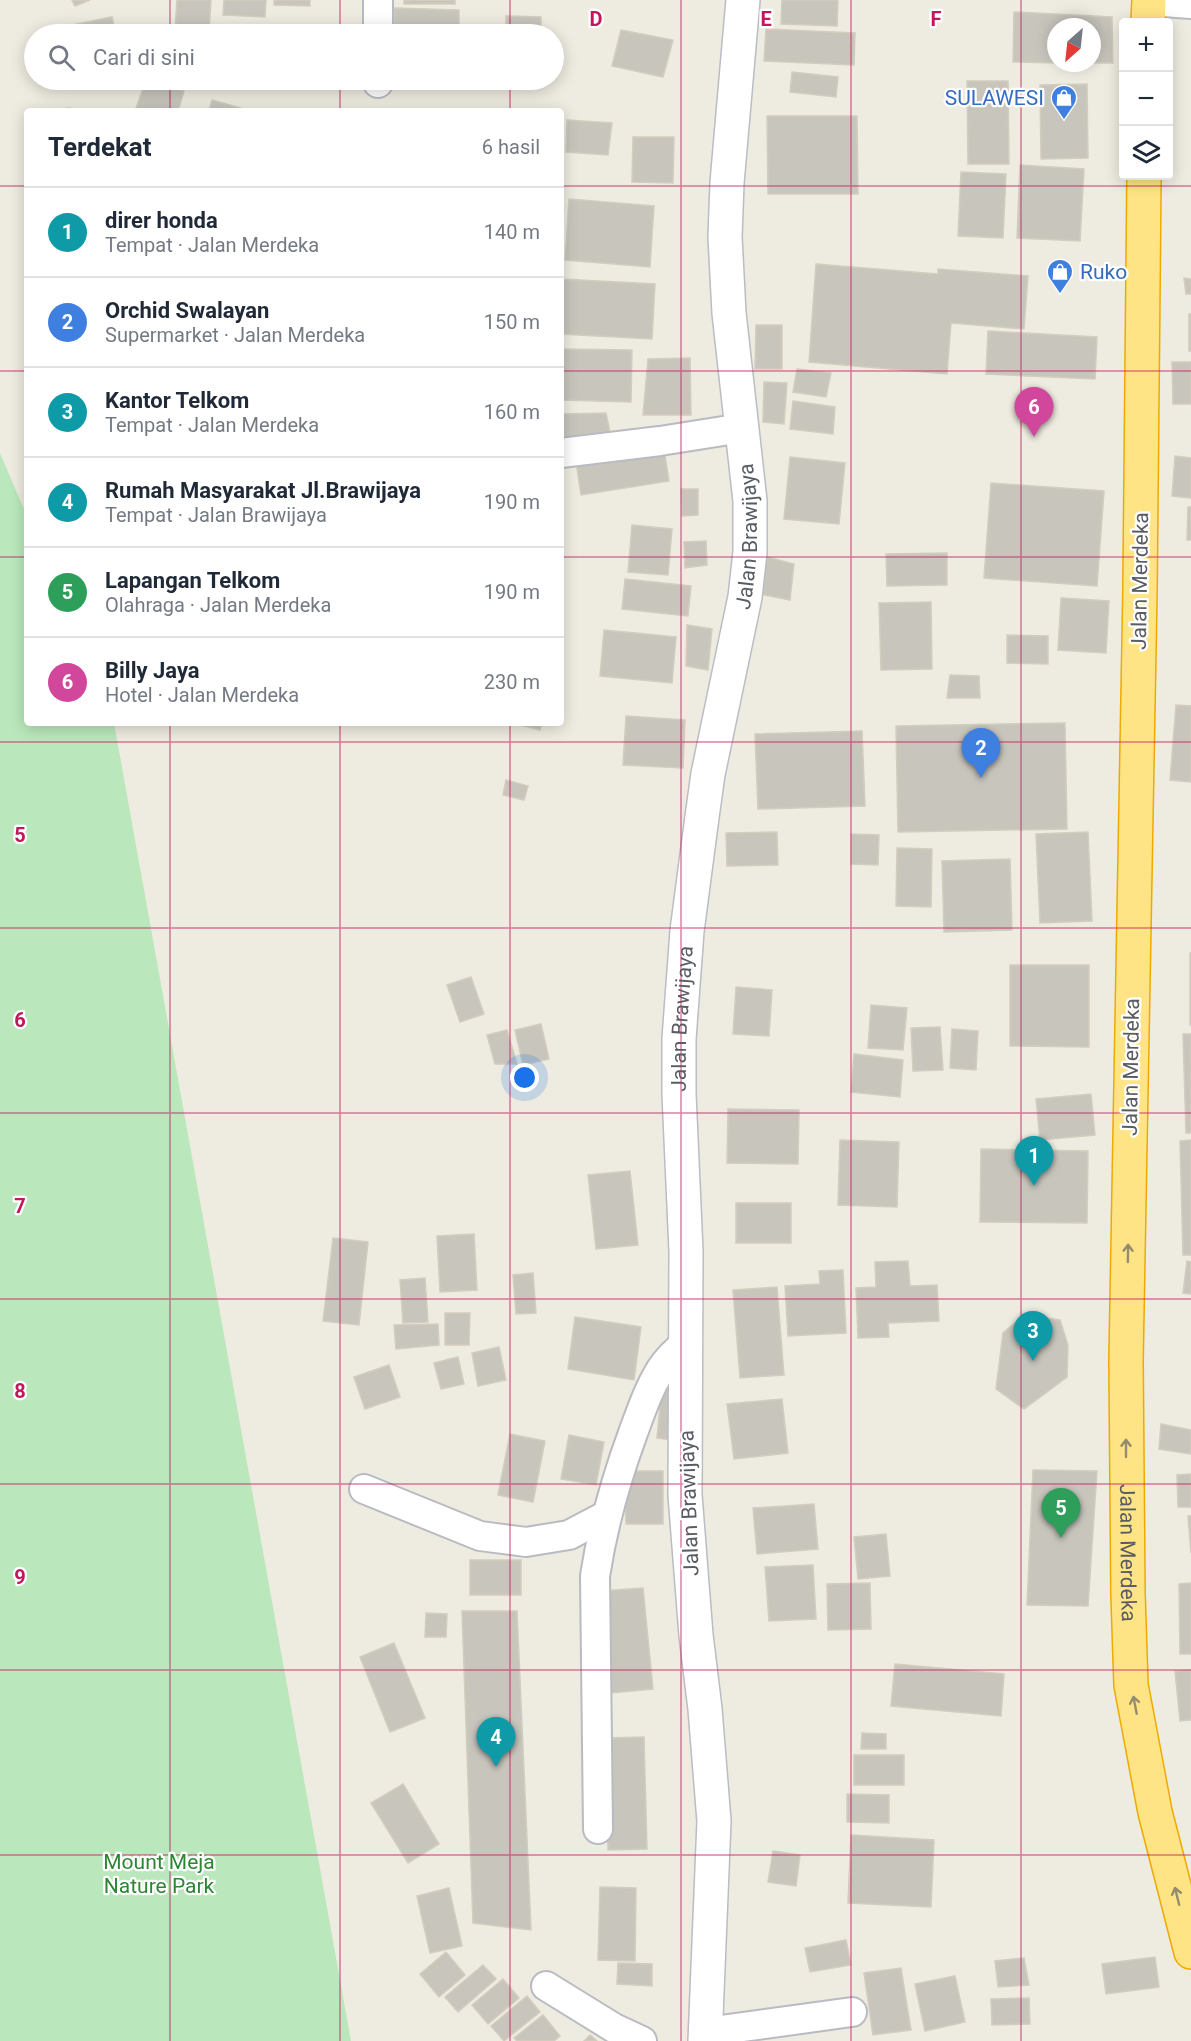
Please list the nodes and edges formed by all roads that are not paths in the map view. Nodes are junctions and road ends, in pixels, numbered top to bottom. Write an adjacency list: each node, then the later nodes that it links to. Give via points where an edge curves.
1 (378, 0): 6 (street)
2 (743, 0): 8 (street, Jalan Brawijaya, via 725,237)
3 (1149, 0): 4 (street); 5 (highway)
4 (1191, 4)
5 (1148, 18)
6 (378, 24)
7 (1144, 180): 14 (highway, Jalan Merdeka, one-way to 7, via 1155,1812 1131,1685 1128,1594 1126,1361)
8 (742, 428): 9 (street); 10 (street, Jalan Brawijaya, via 750,501 750,552 745,597 708,774 687,931 680,1028)
9 (564, 453)
10 (687, 1342): 12 (street, via 661,1369 645,1401 613,1487); 17 (street, Jalan Brawijaya, via 685,1495 714,1821)
11 (363, 1489): 12 (street, via 480,1536 526,1542 569,1535)
12 (607, 1515): 13 (street, via 595,1576)
13 (598, 1829)
14 (1191, 1952)
15 (546, 1986): 18 (street)
16 (852, 2012): 17 (street)
17 (706, 2036)
18 (642, 2041)

